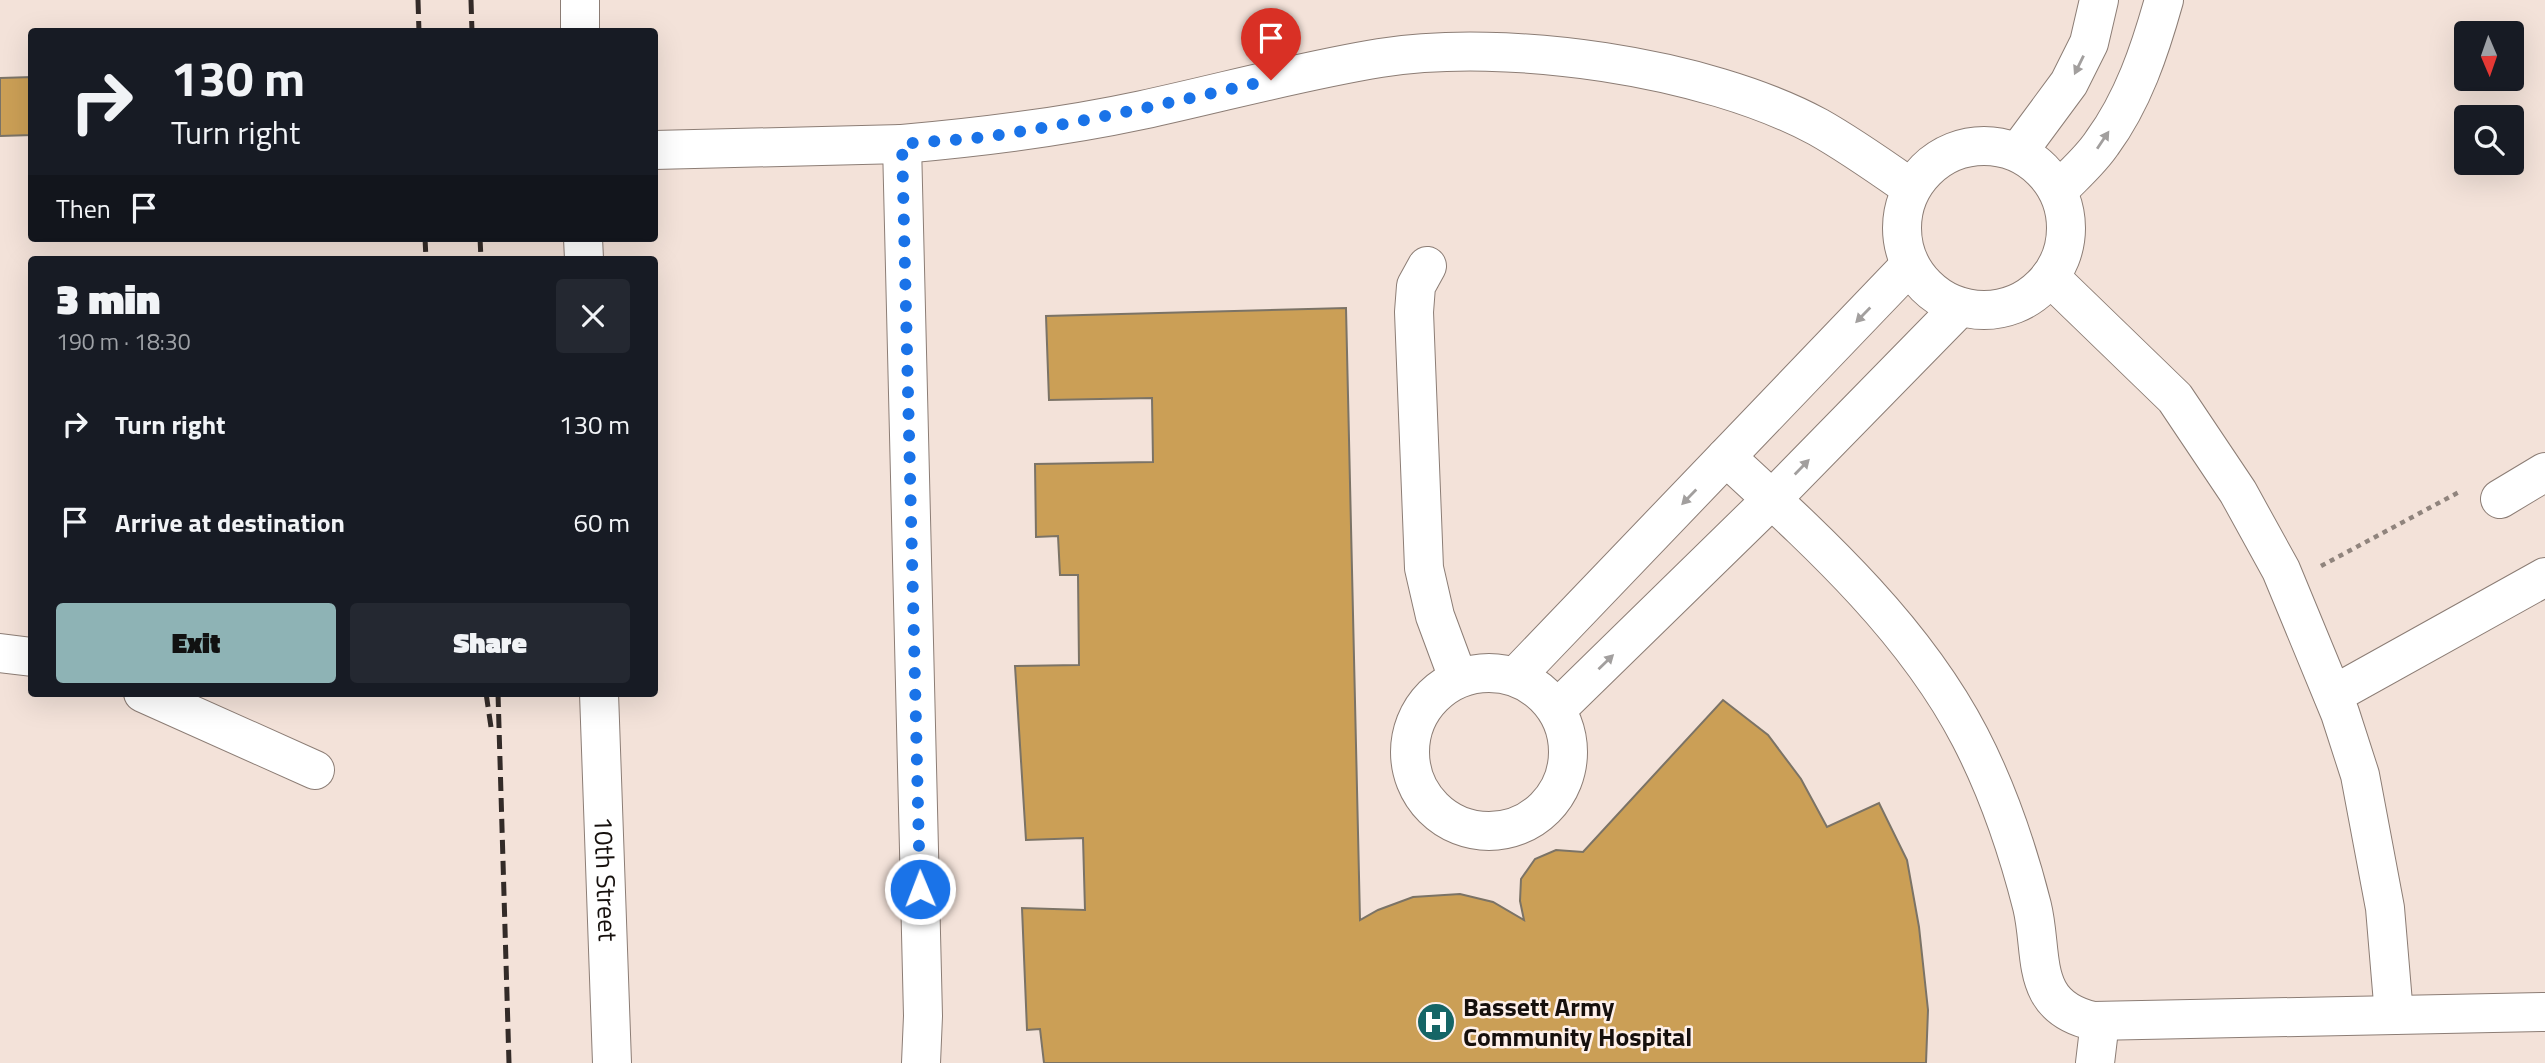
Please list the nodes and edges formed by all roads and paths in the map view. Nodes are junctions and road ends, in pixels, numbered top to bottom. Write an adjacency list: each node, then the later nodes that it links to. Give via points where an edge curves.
1 (580, 0): 4 (street)
2 (2099, 0): 7 (street, one-way to 7, via 2089,43 2069,83)
3 (2164, 0): 9 (street, one-way to 3, via 2102,144 2132,92)
4 (580, 28)
5 (902, 144): 6 (street); 8 (street, via 990,136 1139,111 1381,58 1473,51 1570,57 1653,71 1741,95 1817,127); 34 (street)
6 (658, 150)
7 (2018, 152): 8 (street, via 1994,145 1969,146 1946,154); 9 (street, via 2034,162)
8 (1911, 188): 10 (street, via 1902,213 1902,240)
9 (2058, 191): 12 (street, via 2066,235)
10 (1910, 265): 13 (street, via 1923,284); 14 (street, one-way to 14)
11 (1426, 266): 24 (street, via 1416,286 1415,312 1424,568 1434,616)
12 (2050, 277): 13 (street, via 2036,292 2000,309); 20 (street, via 2175,398 2250,511)
13 (1960, 307): 17 (street, one-way to 13)
14 (1726, 457): 17 (street); 23 (street, one-way to 23)
15 (2545, 472): 18 (street)
16 (2463, 490): 20 (path)
17 (1772, 499): 28 (street, one-way to 17); 32 (street, via 1885,616 1946,696 1995,790 2017,848 2045,986 2073,1017)
18 (2500, 499)
19 (2545, 577): 25 (street)
20 (2287, 584): 25 (street)
21 (0, 653): 22 (street)
22 (28, 656)
23 (1516, 676): 24 (street, via 1497,672); 28 (street, via 1546,695)
24 (1458, 678): 28 (street, via 1436,691 1420,712 1411,735 1410,762 1417,786 1432,807 1452,823 1477,831 1503,830 1527,822 1548,806 1562,784 1569,759 1567,734)
25 (2333, 695): 31 (street, via 2360,775 2374,843)
26 (152, 697): 29 (street)
27 (599, 697): 33 (street, 10th Street)
28 (1557, 709)
29 (315, 770)
30 (2545, 1012): 31 (street)
31 (2394, 1015): 32 (street)
32 (2100, 1021): 35 (street)
33 (612, 1063)
34 (921, 1063)
35 (2095, 1063)

